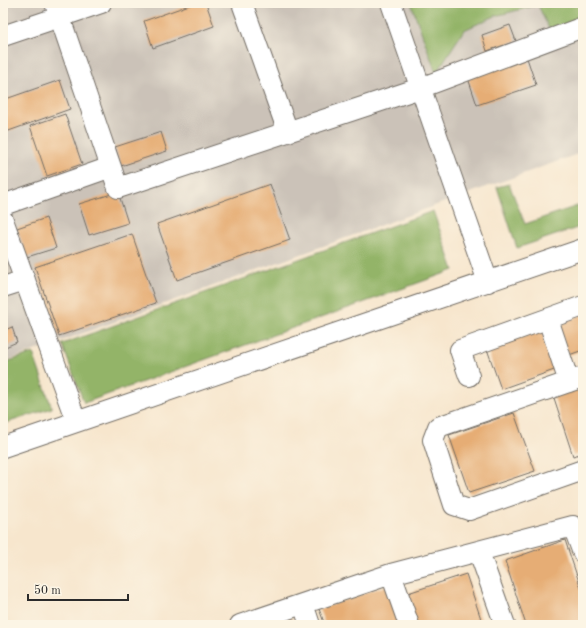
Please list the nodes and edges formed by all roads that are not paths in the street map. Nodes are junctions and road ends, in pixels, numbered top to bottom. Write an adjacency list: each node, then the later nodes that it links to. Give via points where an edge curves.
1 (101, 3): 4 (street)
2 (242, 3): 8 (street)
3 (391, 3): 7 (street)
4 (57, 10): 6 (street); 9 (street)
5 (583, 27): 7 (street)
6 (3, 36)
7 (420, 88): 8 (street); 14 (street)
8 (288, 132): 9 (street, via 118,188)
9 (111, 167): 10 (street)
10 (3, 205)
11 (3, 220): 13 (street)
12 (583, 249): 14 (street)
13 (25, 280): 15 (street); 20 (street)
14 (488, 282): 20 (street)
15 (3, 287)
16 (583, 306): 17 (street)
17 (548, 319): 18 (street, via 460,350); 19 (street)
18 (469, 376)
19 (576, 379): 22 (street, via 438,427 433,440 454,505 469,510)
20 (76, 421): 21 (street)
21 (3, 447)
22 (583, 470)
23 (479, 552): 24 (street, via 574,526); 25 (street); 30 (street)
24 (583, 553)
25 (392, 574): 26 (street); 29 (street)
26 (303, 604): 27 (street); 28 (street)
27 (240, 625)
28 (310, 625)
29 (409, 625)
30 (505, 625)

